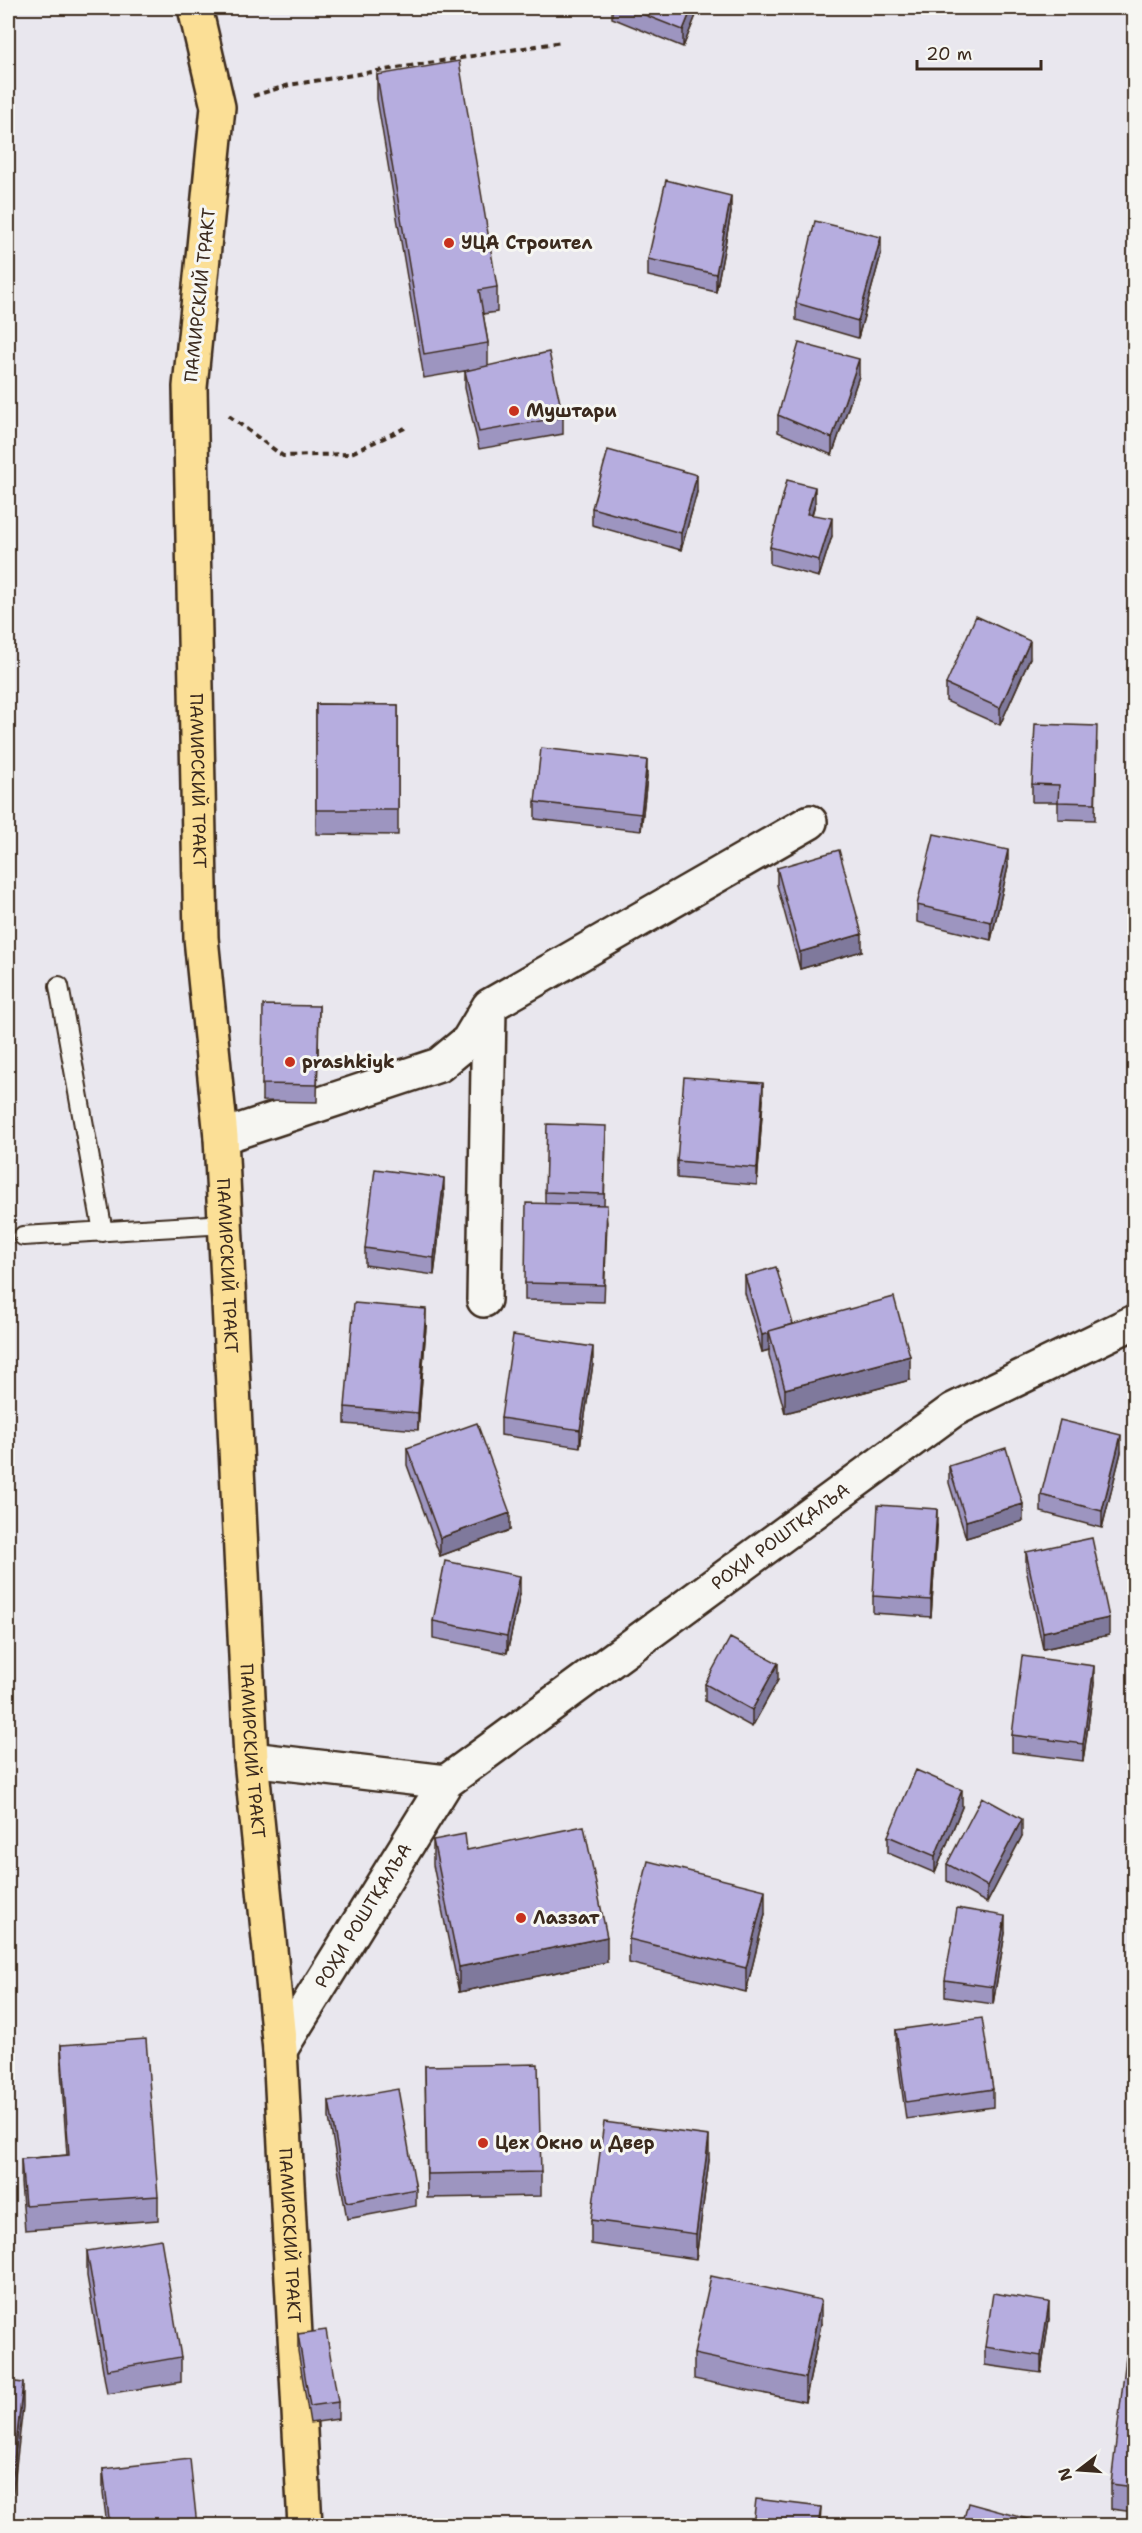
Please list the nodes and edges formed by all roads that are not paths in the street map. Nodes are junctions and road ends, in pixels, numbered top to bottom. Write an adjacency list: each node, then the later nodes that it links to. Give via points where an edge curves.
1 (195, 8): 5 (main road, ПАМИРСКИЙ ТРАКТ, via 218,107 190,387 201,938)
2 (810, 822): 4 (main road)
3 (59, 986): 7 (lane)
4 (489, 1006): 5 (main road, via 468,1041 439,1065); 9 (main road)
5 (221, 1137): 6 (main road, ПАМИРСКИЙ ТРАКТ)
6 (226, 1224): 7 (lane); 11 (main road, ПАМИРСКИЙ ТРАКТ)
7 (103, 1232): 8 (lane)
8 (23, 1236)
9 (484, 1300)
10 (1134, 1322): 12 (main road, РОҲИ РОШТҚАЛЪА, via 953,1410)
11 (251, 1759): 12 (main road); 13 (main road, ПАМИРСКИЙ ТРАКТ)
12 (446, 1782): 13 (main road, РОҲИ РОШТҚАЛЪА)
13 (280, 2050): 14 (main road, ПАМИРСКИЙ ТРАКТ)
14 (305, 2526)

